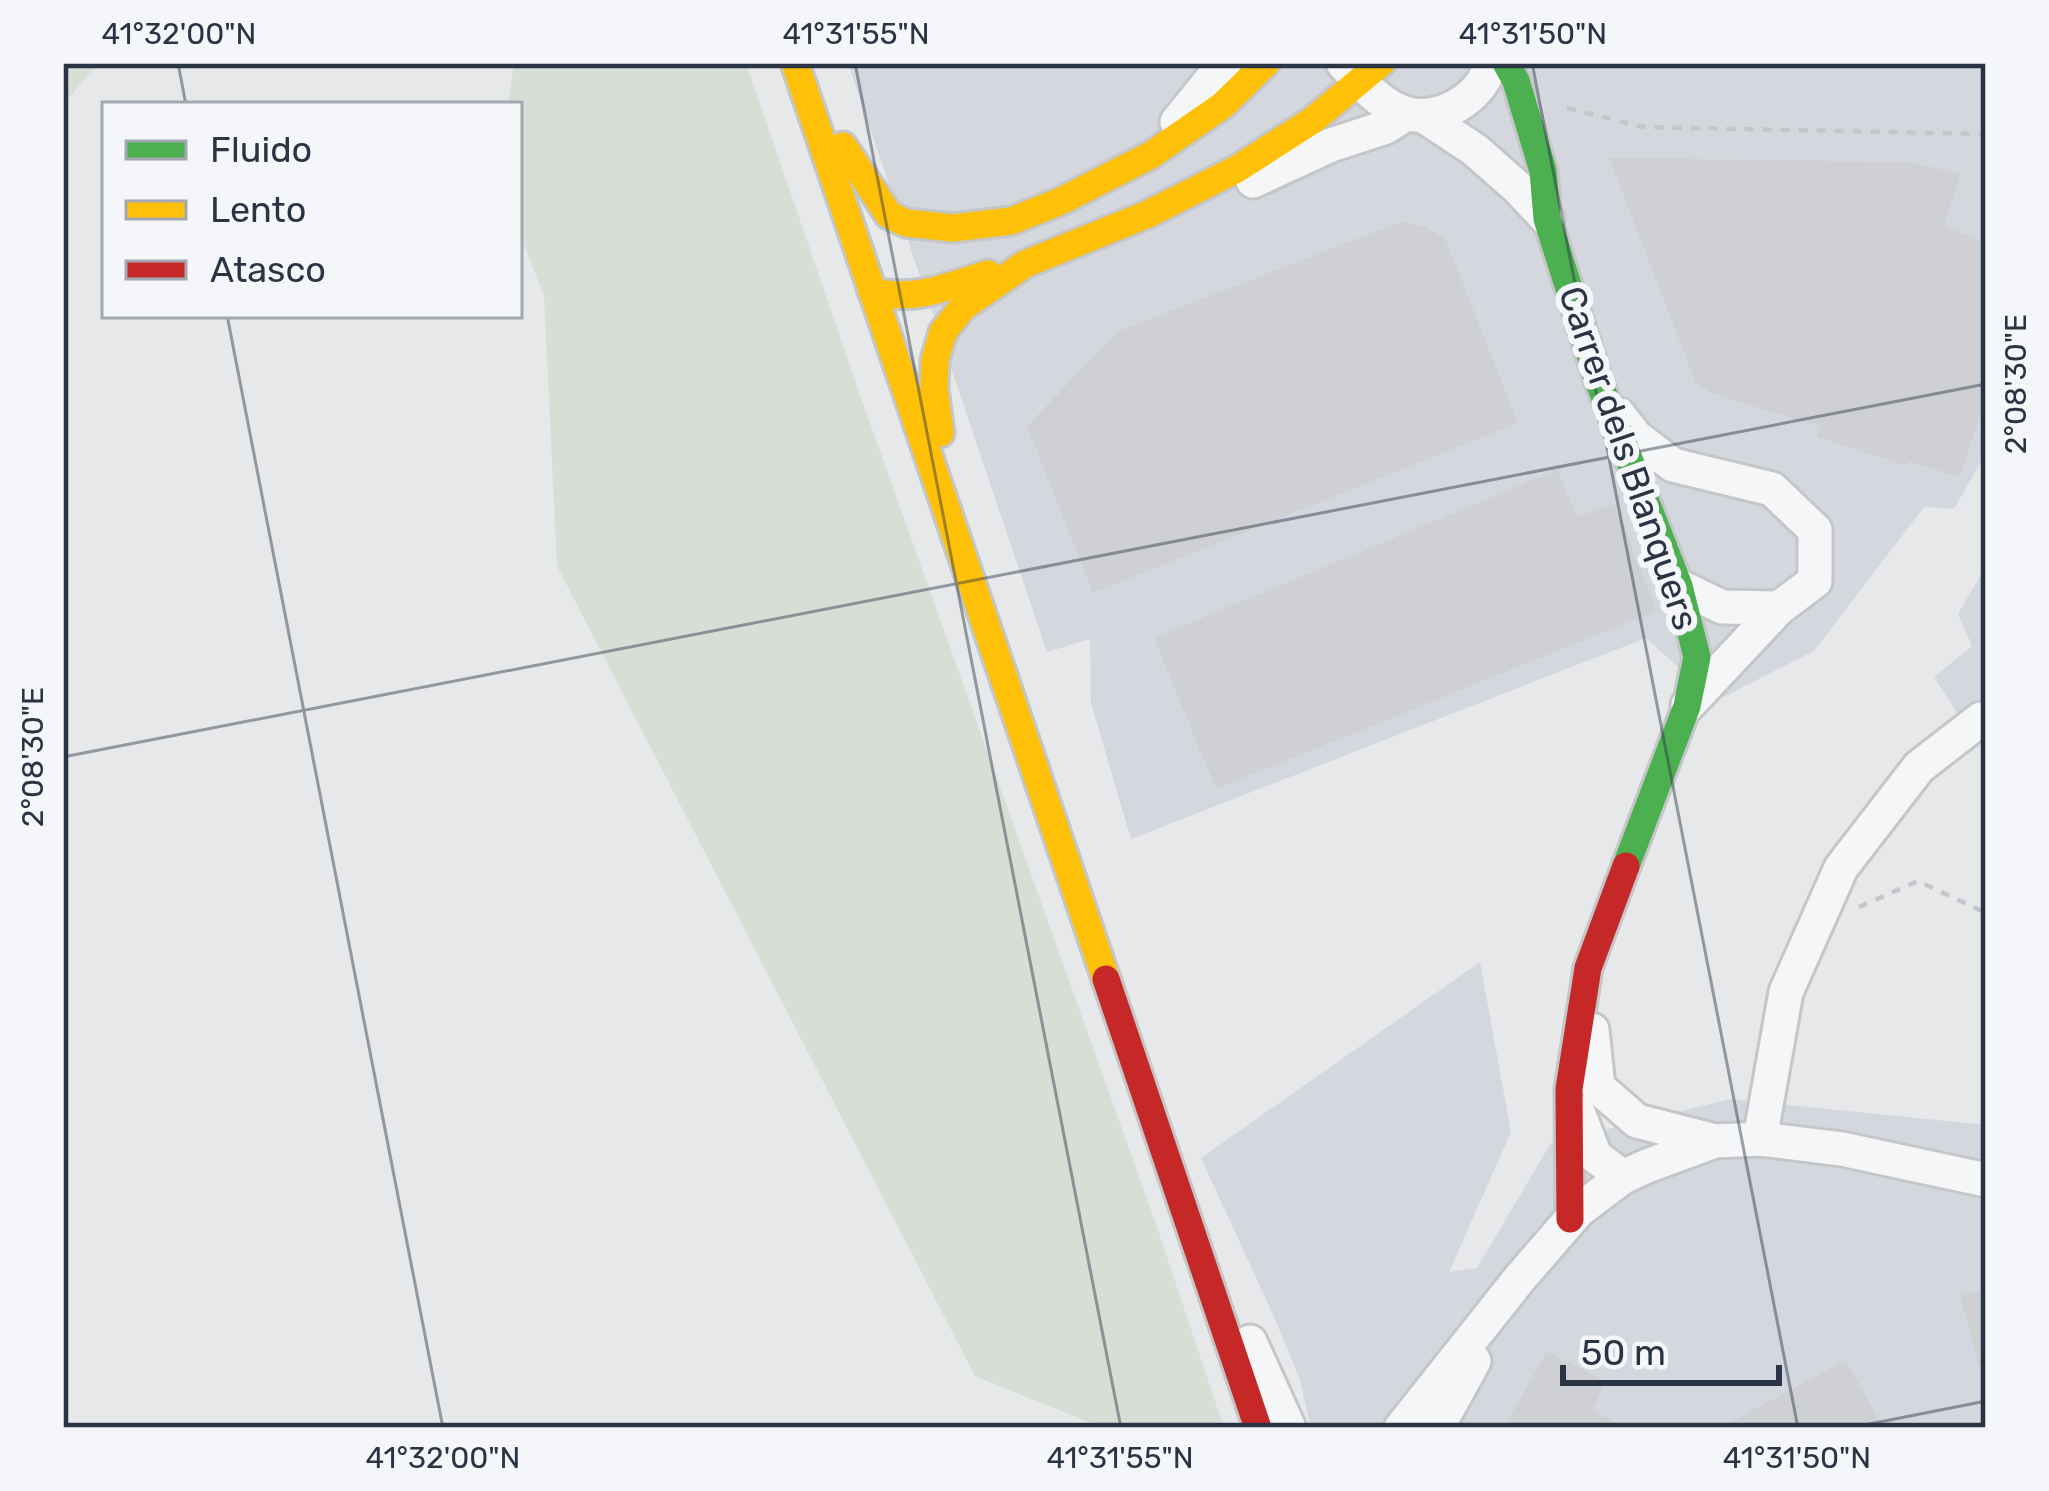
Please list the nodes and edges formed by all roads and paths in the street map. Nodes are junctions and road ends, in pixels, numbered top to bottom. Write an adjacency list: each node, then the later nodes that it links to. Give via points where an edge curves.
1 (796, 63): 13 (street, via 890,215 921,227); 17 (street)
2 (1225, 63): 10 (street)
3 (1266, 63): 10 (street)
4 (1491, 63): 8 (street, via 1466,100)
5 (1506, 63): 7 (street, Carrer dels Blanquers)
6 (1362, 70): 8 (street, Carrer dels Blanquers, via 1382,102); 11 (street, via 1273,146)
7 (1520, 97): 9 (path, via 1643,127); 12 (street, Carrer dels Blanquers, via 1543,171)
8 (1416, 115): 11 (street, via 1240,187); 12 (street, Carrer dels Blanquers, via 1475,150)
9 (1986, 134)
10 (1151, 155): 13 (street)
11 (1187, 196): 15 (street)
12 (1547, 219): 18 (street, Carrer dels Blanquers)
13 (1011, 221): 14 (street)
14 (938, 252)
15 (1024, 264): 17 (street, via 924,296); 19 (street, via 964,305 938,341 934,398)
16 (899, 268): 17 (street)
17 (872, 292): 19 (street)
18 (1604, 396): 20 (street, Carrer dels Blanquers); 21 (street, via 1636,437 1673,465 1772,489 1815,530 1815,581)
19 (957, 544): 30 (street)
20 (1679, 586): 21 (street, via 1722,607); 22 (street, Carrer dels Blanquers, via 1697,657)
21 (1779, 608): 22 (street)
22 (1687, 706): 26 (street, Carrer dels Blanquers)
23 (1981, 719): 25 (street, via 1919,767 1841,868)
24 (1986, 913): 25 (path, via 1918,881)
25 (1815, 927): 28 (street, via 1786,992)
26 (1588, 968): 27 (street, Carrer dels Blanquers)
27 (1584, 1088): 29 (street, via 1636,1121); 31 (street, Carrer dels Blanquers, via 1595,1156); 33 (street, Carrer dels Blanquers)
28 (1760, 1138): 29 (street); 32 (street)
29 (1715, 1142): 31 (street)
30 (1165, 1149): 35 (street); 36 (street)
31 (1623, 1177): 33 (street)
32 (1986, 1180)
33 (1570, 1220): 34 (street)
34 (1520, 1278): 37 (street); 38 (street)
35 (1258, 1428)
36 (1289, 1428)
37 (1400, 1428)
38 (1437, 1428)

